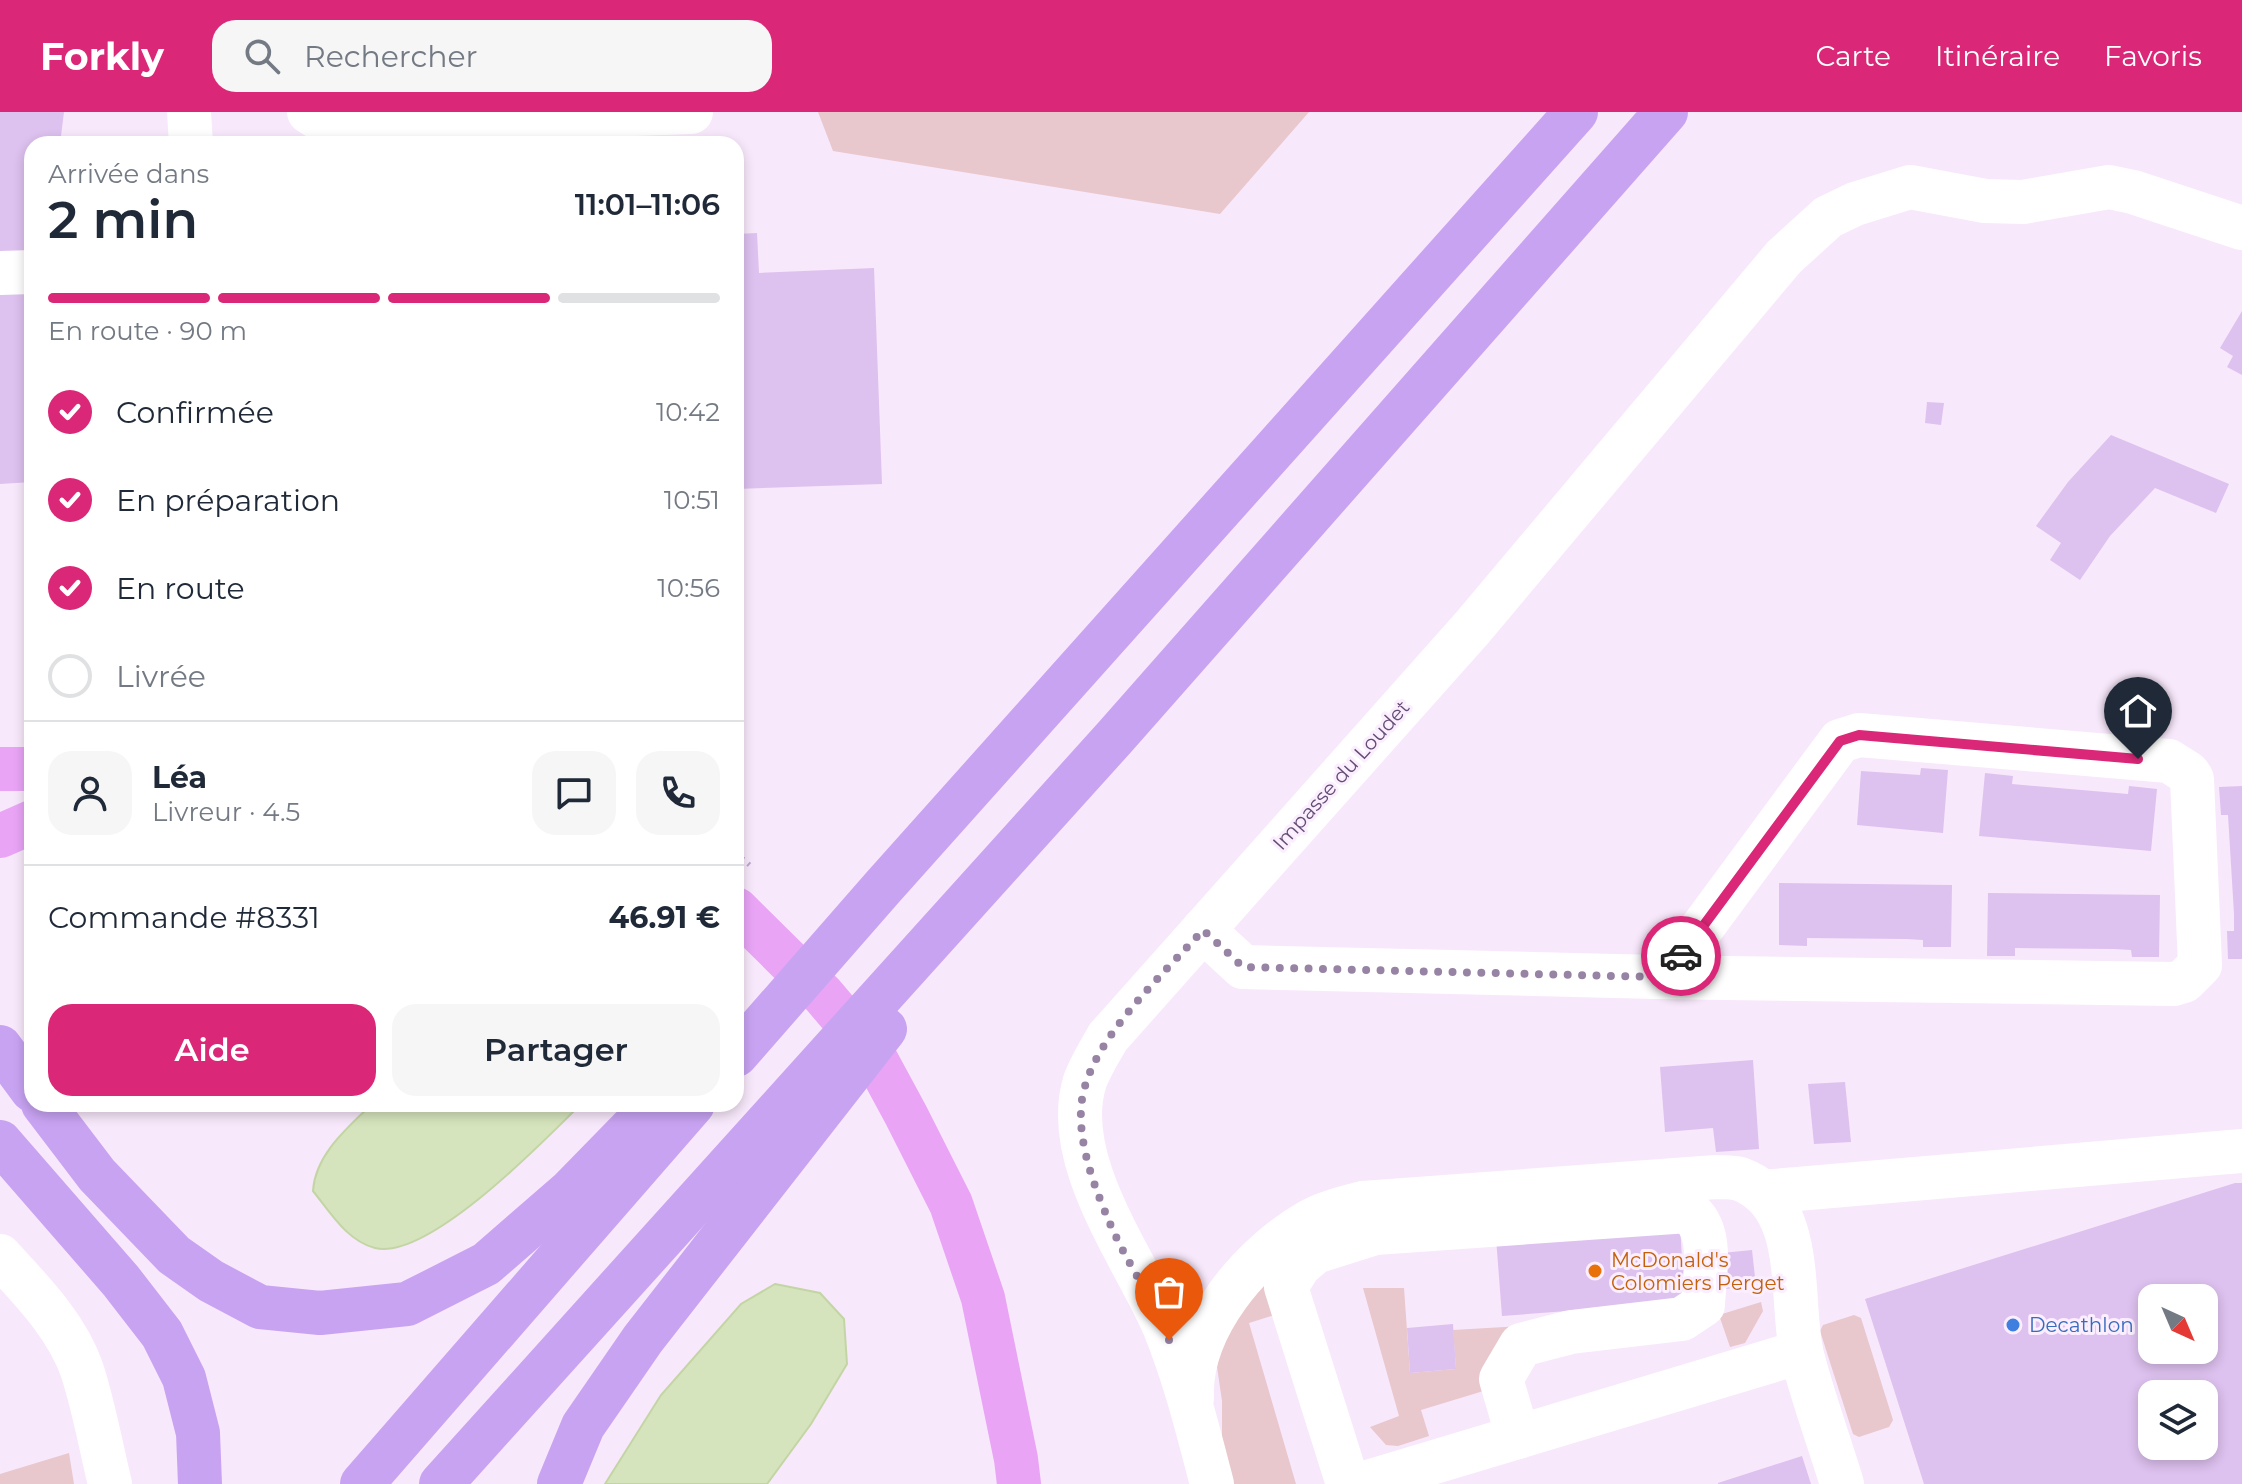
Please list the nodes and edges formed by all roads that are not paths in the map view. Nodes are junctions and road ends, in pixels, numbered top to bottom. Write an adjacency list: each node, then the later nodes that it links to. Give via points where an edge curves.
1 (189, 112): 6 (street)
2 (309, 112): 3 (street, via 330,125)
3 (691, 112)
4 (1576, 112): 15 (highway)
5 (1666, 112): 10 (highway)
6 (190, 136)
7 (2242, 228): 17 (street, Impasse du Loudet, via 2109,187 2023,202 1985,201 1910,187 1828,217 1784,257 1472,628)
8 (24, 272): 9 (street)
9 (0, 273)
10 (1115, 737): 36 (highway); 37 (highway, via 643,1339 583,1426)
11 (0, 769): 12 (main road)
12 (24, 769)
13 (24, 826): 14 (main road)
14 (0, 836)
15 (883, 887): 19 (highway); 20 (highway)
16 (744, 916): 38 (main road, via 873,1054 951,1204 983,1298)
17 (1203, 930): 18 (street, via 1243,967); 31 (street, Impasse du Loudet, via 1108,1037 1085,1083 1080,1109 1088,1164 1112,1228 1177,1358)
18 (1656, 977): 18 (street, via 1679,959 1840,741 1849,737 2169,761 2192,779 2200,965 2184,981)
19 (744, 1019)
20 (744, 1046)
21 (0, 1047): 22 (highway)
22 (24, 1079)
23 (49, 1112): 24 (highway, via 97,1175 174,1255 260,1307 320,1313 407,1304 486,1264 570,1191)
24 (647, 1112)
25 (686, 1112): 35 (highway)
26 (0, 1142): 34 (highway, via 162,1334 184,1378 198,1433)
27 (2242, 1151): 28 (street)
28 (1762, 1192): 30 (street, via 1790,1243); 31 (street, via 1740,1179 1716,1177 1363,1203 1313,1219 1263,1255 1207,1331 1191,1377)
29 (9, 1279): 33 (street, via 59,1326 82,1370)
30 (1801, 1352): 32 (street); 42 (street)
31 (1193, 1413): 39 (street, Impasse du Loudet)
32 (1518, 1437): 40 (street, via 1501,1379 1521,1345 1571,1332 1682,1319 1703,1305 1705,1234 1698,1218 1688,1211 1375,1233 1315,1252 1286,1287); 41 (street)
33 (110, 1484)
34 (200, 1484)
35 (362, 1484)
36 (441, 1484)
37 (559, 1484)
38 (1019, 1484)
39 (1212, 1484)
40 (1348, 1484)
41 (1361, 1484)
42 (1842, 1484)

